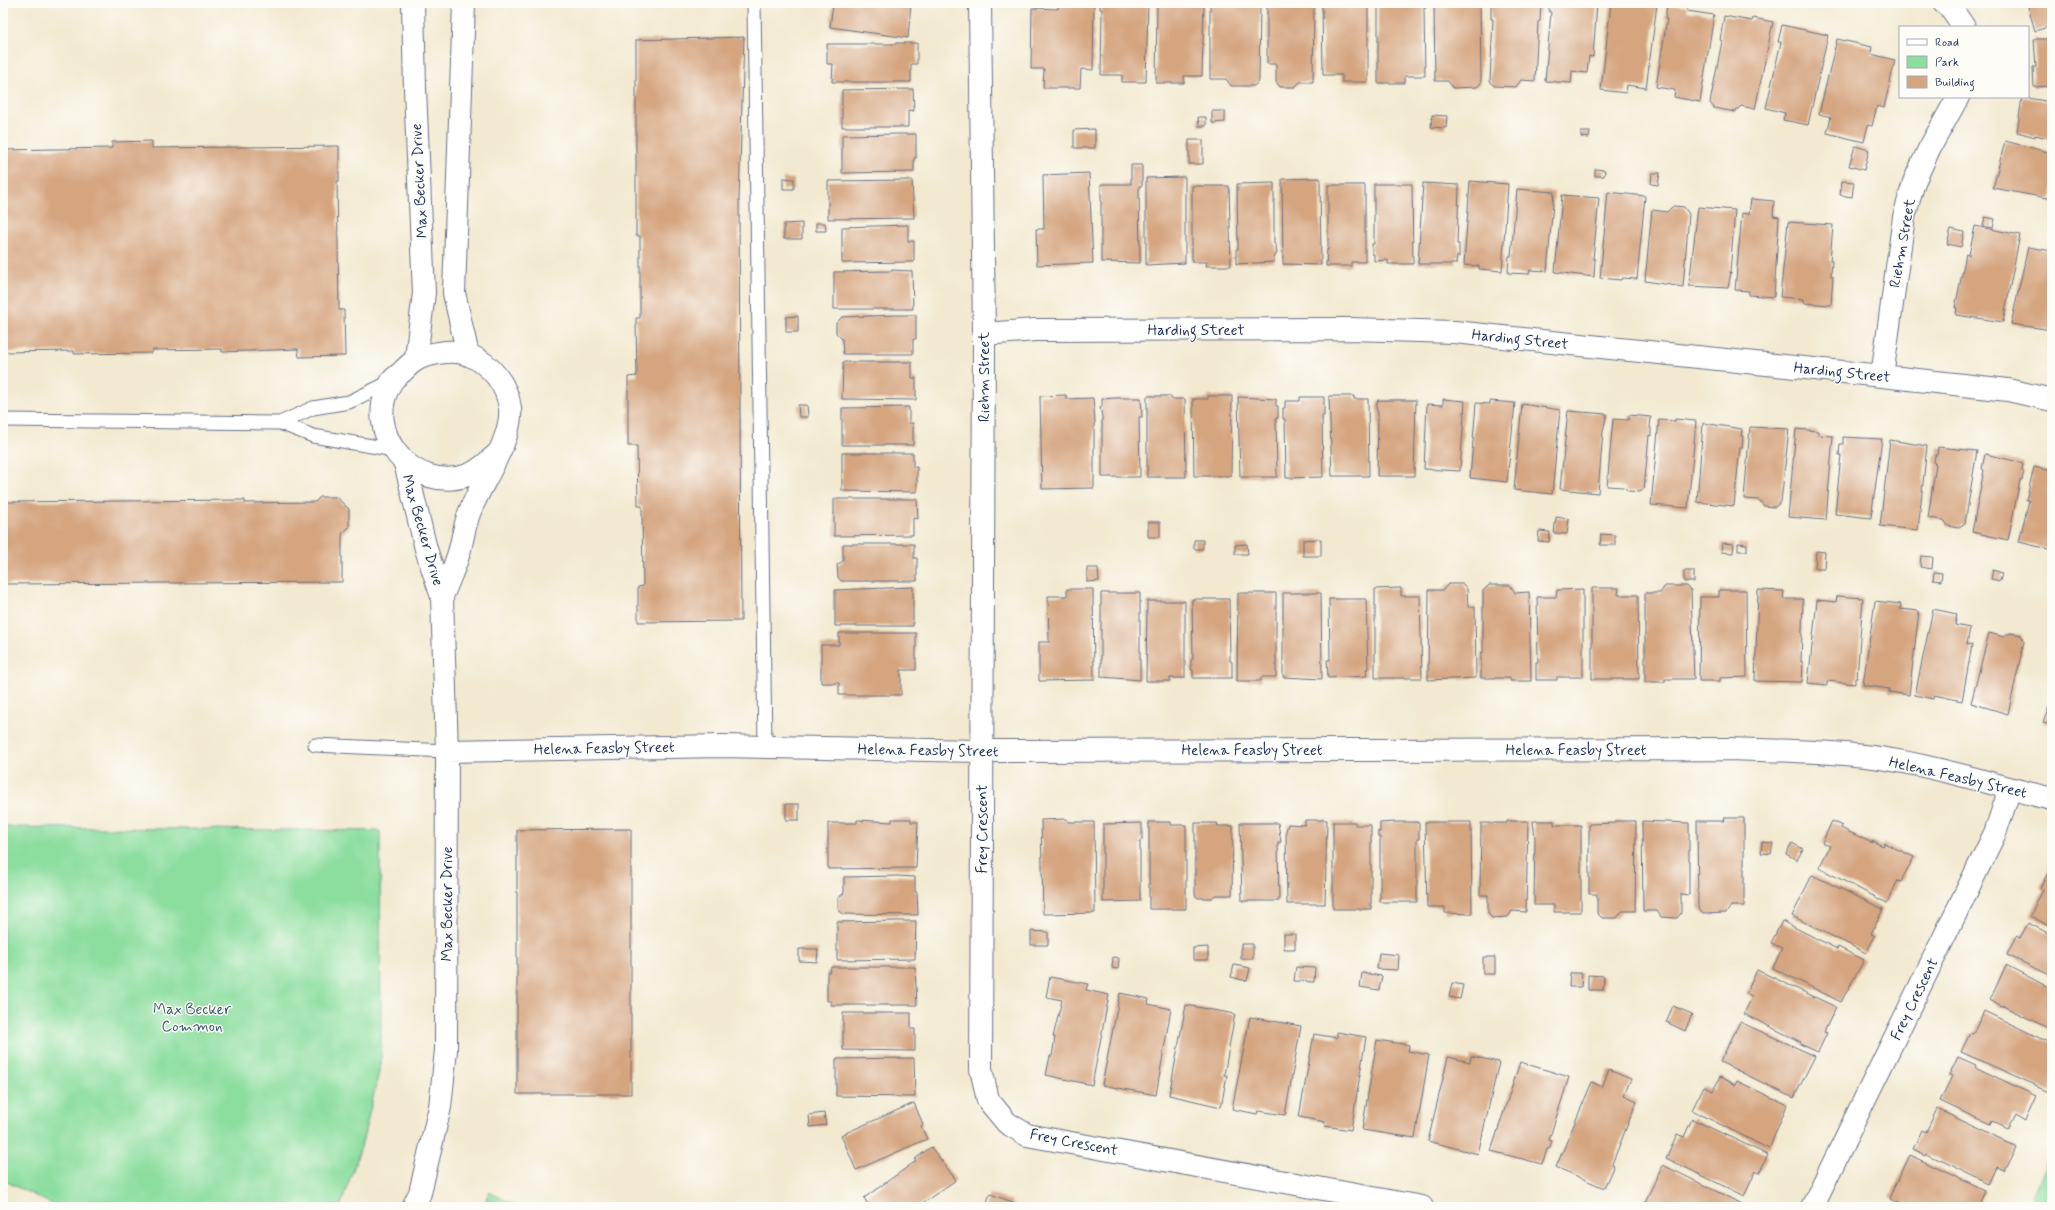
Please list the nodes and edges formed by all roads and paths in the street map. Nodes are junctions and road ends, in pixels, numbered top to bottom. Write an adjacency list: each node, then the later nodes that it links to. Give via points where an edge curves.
1 (414, 3): 10 (street, Max Becker Drive, via 424,293)
2 (464, 3): 9 (street, via 454,293)
3 (754, 3): 20 (lane)
4 (980, 3): 8 (street, Riehm Street)
5 (1944, 3): 6 (street)
6 (1963, 26)
7 (1957, 98): 11 (street, Riehm Street, via 1914,182 1904,217)
8 (984, 334): 11 (street, Harding Street, via 1035,330 1350,329 1454,332); 22 (street, Riehm Street)
9 (468, 355): 10 (street, Max Becker Drive, via 441,351); 16 (street, Max Becker Drive, via 484,363 502,382 509,403 511,416 507,438)
10 (416, 358): 12 (street, Max Becker Drive)
11 (1882, 376): 13 (street, Harding Street, via 2008,390)
12 (392, 381): 15 (lane, via 349,402 313,408); 17 (street, Max Becker Drive, via 384,402 383,419 388,441)
13 (2052, 400)
14 (3, 420): 15 (lane)
15 (280, 423): 17 (lane, via 313,436)
16 (497, 454): 17 (street, Max Becker Drive, via 481,469 468,475 446,479 424,475); 18 (street, Max Becker Drive, via 469,512 460,551)
17 (400, 457): 18 (street, Max Becker Drive)
18 (442, 597): 21 (street, Max Becker Drive)
19 (315, 745): 21 (lane)
20 (765, 746): 21 (street, Helena Feasby Street); 22 (street, Helena Feasby Street)
21 (447, 751): 25 (street, Max Becker Drive, via 446,1050 440,1107 420,1193)
22 (981, 751): 23 (street, Helena Feasby Street, via 1732,749 1823,752 1898,761 1956,773); 26 (street, Frey Crescent, via 981,1070 988,1100 1007,1123 1027,1134)
23 (2010, 789): 24 (street, Helena Feasby Street); 27 (street, Frey Crescent, via 1995,833)
24 (2052, 799)
25 (413, 1207)
26 (1422, 1207)
27 (1812, 1207)

